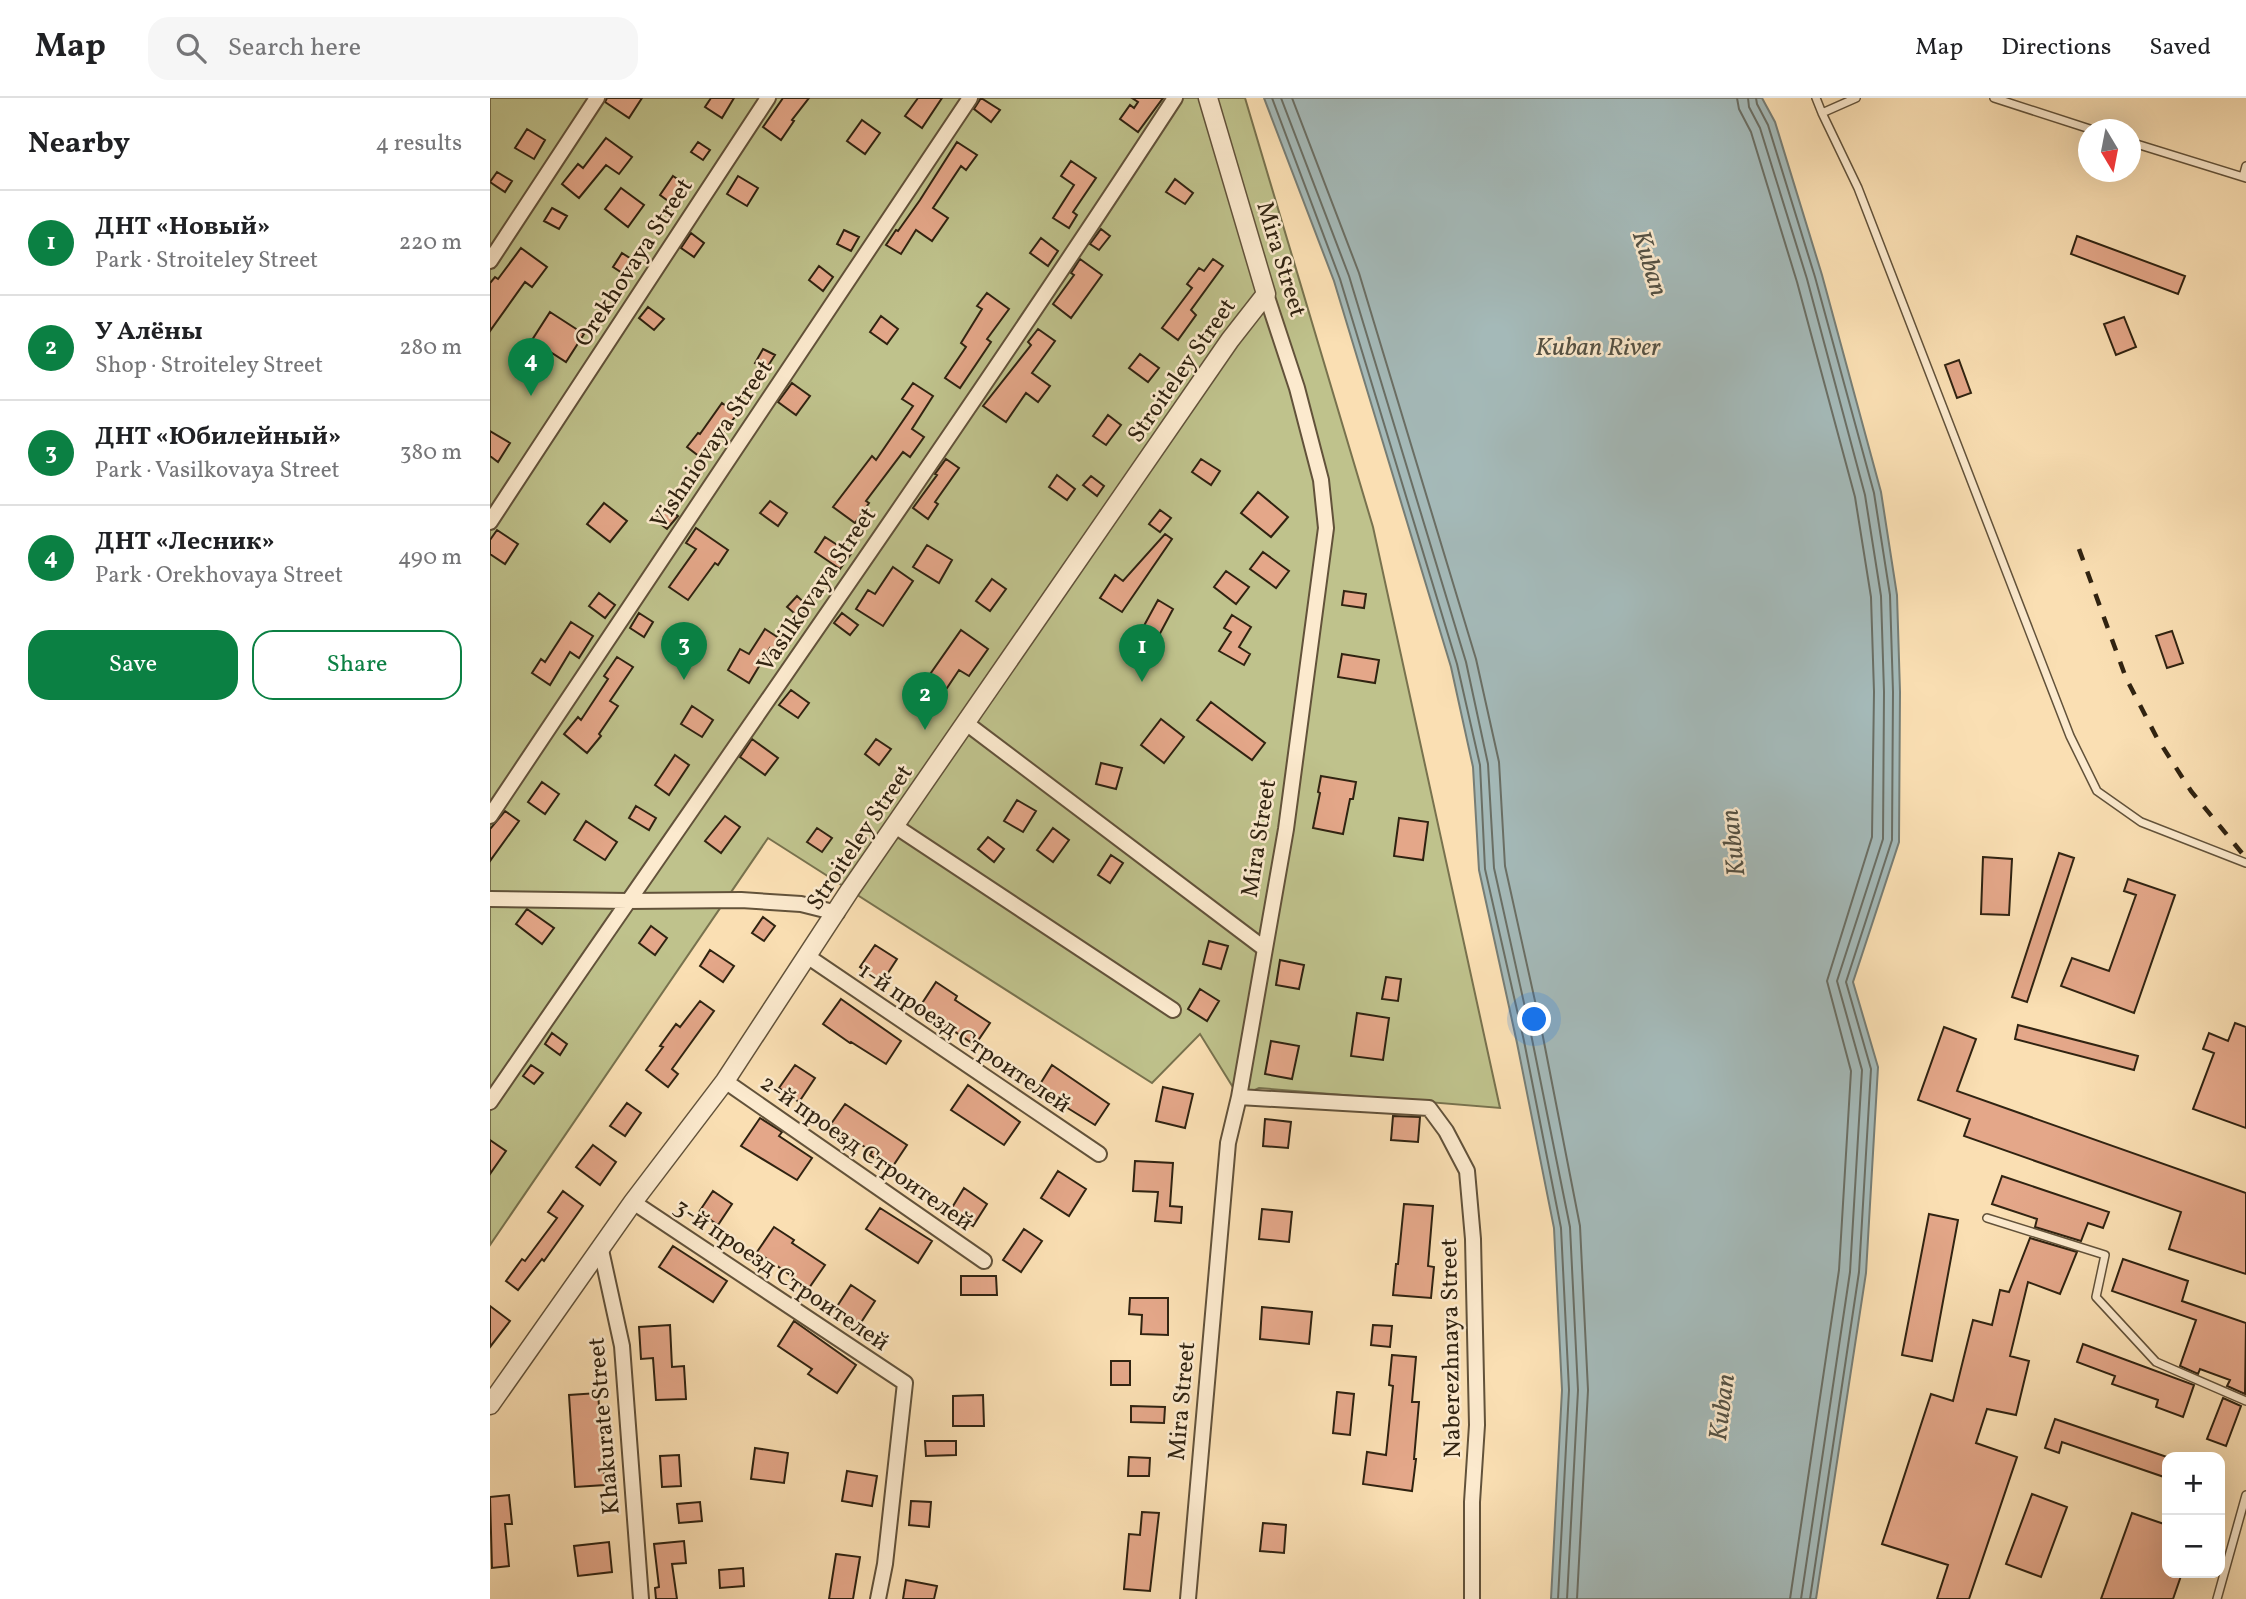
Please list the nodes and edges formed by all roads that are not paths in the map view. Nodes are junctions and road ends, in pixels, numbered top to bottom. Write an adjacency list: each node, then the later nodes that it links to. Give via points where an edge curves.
1 (597, 98): 14 (street)
2 (768, 98): 16 (street, Orekhovaya Street)
3 (970, 98): 18 (street, Vishniovaya Street)
4 (1175, 98): 22 (street, Vasilkovaya Street)
5 (1208, 98): 15 (street, Mira Street)
6 (1816, 98): 9 (lane)
7 (1856, 98): 9 (lane)
8 (1994, 98): 10 (lane)
9 (1822, 113): 20 (lane, via 1858,188 2070,736 2097,791 2141,822)
10 (2078, 125)
11 (2141, 145): 13 (lane)
12 (2246, 166): 13 (lane)
13 (2244, 178)
14 (490, 261)
15 (1266, 293): 17 (street, Stroiteley Street); 24 (street, Mira Street, via 1321,480 1326,528 1286,829)
16 (490, 522)
17 (965, 723): 19 (street, Stroiteley Street); 24 (street)
18 (490, 816)
19 (895, 826): 23 (street, Stroiteley Street); 26 (street)
20 (2246, 863)
21 (490, 899): 22 (street)
22 (628, 901): 23 (street, via 741,900 801,904); 29 (street, Vasilkovaya Street)
23 (837, 913): 25 (street, Stroiteley Street)
24 (1265, 949): 28 (street, Mira Street)
25 (807, 956): 27 (street, Stroiteley Street); 30 (street, 1-й проезд Строителей)
26 (1173, 1010)
27 (724, 1081): 31 (street, Stroiteley Street); 34 (street, 2-й проезд Строителей)
28 (1239, 1097): 40 (street, Mira Street, via 1228,1143); 41 (street, Naberezhnaya Street, via 1429,1108 1467,1171 1477,1425)
29 (490, 1102)
30 (1098, 1154)
31 (633, 1202): 33 (street, Stroiteley Street); 39 (street, 3-й проезд Строителей, via 905,1383)
32 (1987, 1218): 35 (lane, via 2105,1255 2096,1297 2156,1362)
33 (601, 1250): 36 (street, Stroiteley Street); 38 (street, Khakurate Street, via 622,1346)
34 (984, 1261)
35 (2246, 1401)
36 (490, 1405)
37 (2246, 1495): 42 (lane)
38 (641, 1599)
39 (878, 1599)
40 (1188, 1599)
41 (1472, 1599)
42 (2217, 1599)

